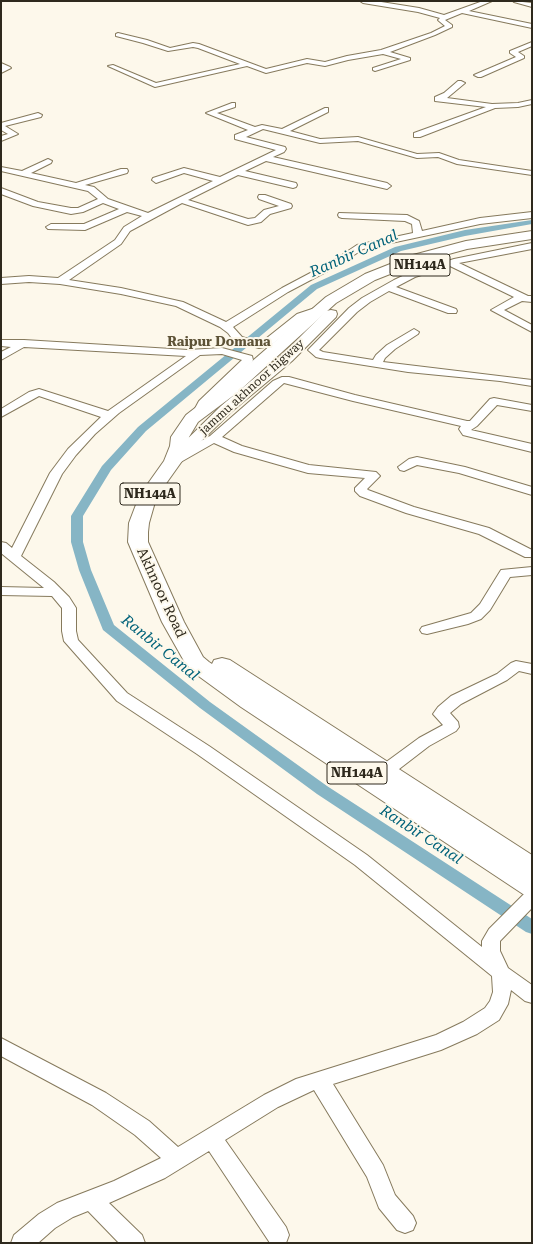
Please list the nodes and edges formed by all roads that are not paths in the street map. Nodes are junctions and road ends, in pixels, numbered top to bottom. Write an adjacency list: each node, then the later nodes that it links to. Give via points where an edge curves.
1 (363, 1): 6 (street, via 419,10)
2 (489, 1): 5 (street)
3 (516, 1): 4 (street)
4 (532, 5)
5 (462, 11): 6 (street); 7 (street)
6 (444, 17): 10 (street, via 441,20 449,24 449,27)
7 (532, 26)
8 (118, 34): 11 (street, via 170,50 199,46)
9 (532, 44): 16 (street, via 512,52 522,57)
10 (384, 52): 11 (street, via 325,64 307,62 266,72); 14 (street, via 408,59)
11 (247, 64): 13 (street, via 155,85)
12 (1, 65): 15 (street, via 8,68)
13 (111, 66)
14 (375, 69)
15 (1, 71)
16 (478, 75)
17 (461, 83): 20 (street, via 438,99)
18 (532, 102): 20 (street)
19 (232, 105): 24 (street, via 210,113)
20 (497, 106): 26 (street)
21 (325, 110): 25 (street)
22 (38, 115): 23 (street)
23 (1, 126): 27 (street, via 14,134)
24 (256, 130): 25 (street, via 264,127); 30 (street, via 238,138 282,149)
25 (283, 131): 29 (street, via 320,140 358,139 417,156)
26 (417, 134)
27 (1, 139)
28 (419, 148): 29 (street)
29 (438, 155): 35 (street, via 457,162)
30 (266, 158): 34 (street); 41 (street)
31 (48, 161): 36 (street)
32 (1, 169): 36 (street)
33 (124, 170): 39 (street)
34 (237, 172): 38 (street); 40 (street)
35 (532, 173)
36 (23, 174): 39 (street)
37 (156, 180): 38 (street, via 184,170)
38 (221, 180): 45 (street)
39 (76, 185): 44 (street, via 91,189)
40 (293, 185)
41 (387, 186)
42 (1, 191): 44 (street, via 36,204 71,211)
43 (262, 197): 45 (street, via 288,206 270,211 252,222)
44 (104, 200): 46 (street)
45 (181, 200): 49 (street)
46 (126, 208): 49 (street); 50 (street, via 85,227)
47 (342, 215): 51 (street, via 407,218 416,223)
48 (532, 215): 51 (street, via 480,221)
49 (149, 216): 57 (street, via 127,229 118,242)
50 (51, 227)
51 (418, 234): 63 (street, via 360,247)
52 (532, 235): 62 (highway, Akhnoor Road / NH144A, via 466,245 405,262 358,283 332,300)
53 (532, 242): 62 (highway, Akhnoor Road / NH144A, via 457,254 412,268 375,286 334,315)
54 (532, 246): 55 (street)
55 (450, 263): 58 (street, via 412,275); 59 (street)
56 (1, 281): 57 (street, via 29,278)
57 (60, 281): 63 (street, via 179,304)
58 (388, 287): 61 (street); 71 (street, via 354,310 314,350 320,355)
59 (521, 297): 60 (street, via 526,300); 64 (street, via 496,310)
60 (532, 299)
61 (452, 311)
62 (326, 312): 63 (street, via 301,316 266,344 259,345 240,339); 70 (highway, Akhnoor Road / NH144A, via 278,347); 79 (main road, jammu akhnoor higway, via 287,358 226,409)
63 (227, 326)
64 (532, 329)
65 (414, 332): 71 (street, via 380,357)
66 (1, 343): 67 (street)
67 (24, 343): 68 (street); 69 (street)
68 (197, 353): 70 (street, via 225,351); 75 (street)
69 (1, 358)
70 (251, 362): 79 (highway, Akhnoor Road / NH144A, via 184,429)
71 (377, 364): 72 (street)
72 (532, 383)
73 (532, 408): 76 (street, via 494,401)
74 (1, 414): 75 (street, via 35,392 39,392)
75 (110, 416): 84 (street, via 72,452 56,473)
76 (470, 425): 77 (street, via 286,380 277,383); 78 (street, via 465,429 467,433)
77 (214, 438): 79 (street); 83 (street, via 238,450 302,468 372,475 374,476 361,488 364,493 410,510 484,531)
78 (532, 448)
79 (173, 461): 89 (highway, Akhnoor Road / NH144A, via 146,502 139,523 138,542 173,622)
80 (404, 467): 81 (street, via 417,461 461,470)
81 (532, 491)
82 (1, 546): 84 (street)
83 (530, 554)
84 (14, 557): 87 (street)
85 (532, 571): 88 (street, via 506,573 485,607 476,616)
86 (1, 591): 87 (street)
87 (56, 592): 94 (street, via 69,608 68,631 71,640 122,697 361,860)
88 (427, 630)
89 (189, 650): 91 (highway, via 212,659); 93 (highway, Akhnoor Road / NH144A, via 201,667)
90 (532, 669): 91 (street, via 516,666 502,677 456,700 441,714 450,722 451,727 424,742)
91 (384, 772): 92 (highway)
92 (532, 868)
93 (529, 896): 94 (street, via 495,934 491,942 491,951)
94 (501, 974): 95 (street); 97 (street, via 502,992 499,1004 492,1014 470,1028 441,1042)
95 (532, 995)
96 (1, 1046): 99 (street, via 99,1099 142,1128)
97 (319, 1080): 98 (street, via 270,1101); 101 (street, via 376,1172 387,1201)
98 (212, 1138): 99 (street); 102 (street)
99 (178, 1160): 100 (street, via 137,1181)
100 (91, 1198): 103 (street, via 47,1221); 104 (street)
101 (405, 1223)
102 (278, 1235)
103 (22, 1243)
104 (134, 1243)

